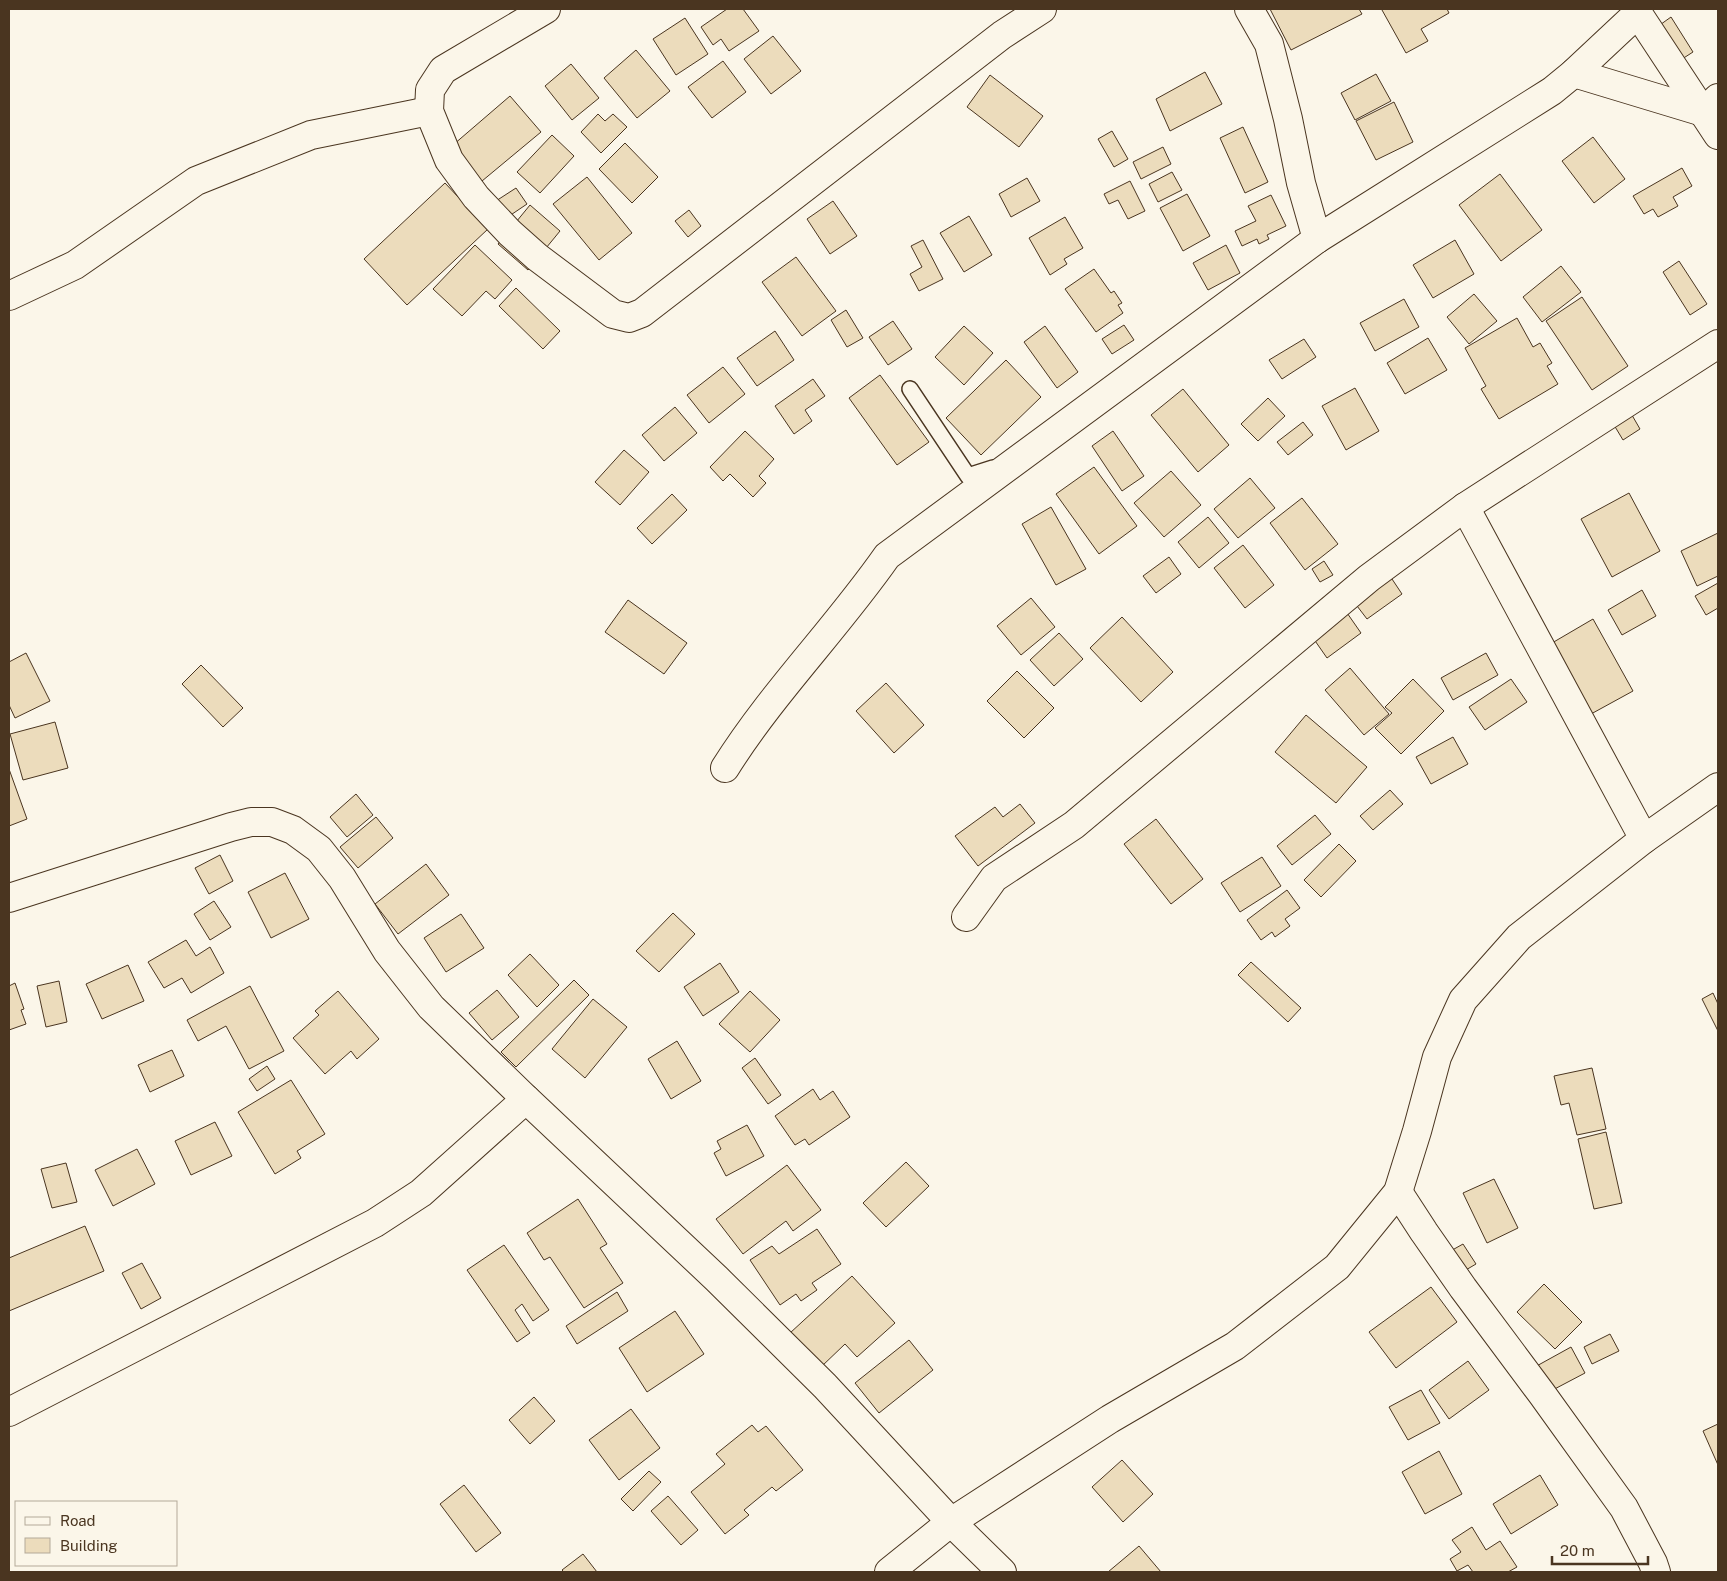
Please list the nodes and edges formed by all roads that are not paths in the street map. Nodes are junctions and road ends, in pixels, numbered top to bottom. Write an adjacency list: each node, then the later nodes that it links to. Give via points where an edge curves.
1 (546, 9): 7 (street, via 443,70 430,90)
2 (1042, 9): 7 (street, via 1002,35 642,313 629,318 613,314 510,233 476,197 449,160)
3 (1249, 9): 9 (street, via 1269,44)
4 (1636, 11): 5 (street); 6 (street)
5 (1574, 73): 6 (street); 9 (street, via 1552,91)
6 (1711, 105): 8 (street)
7 (429, 111): 10 (street, via 311,135 196,181 75,265)
8 (1718, 135)
9 (1317, 238): 13 (street)
10 (9, 296)
11 (1718, 344): 14 (street)
12 (910, 388): 13 (lane, via 968,476)
13 (1011, 463): 15 (street, via 887,556)
14 (1465, 507): 17 (street); 19 (street, via 1369,578 1074,825 994,878)
15 (724, 768)
16 (1718, 787): 17 (street)
17 (1644, 839): 21 (street, via 1518,937 1463,1000 1436,1057)
18 (9, 898): 20 (street, via 251,822 272,822 294,830 319,848 388,951 431,1007)
19 (966, 917)
20 (526, 1100): 22 (street, via 421,1193 375,1223); 23 (street, via 717,1279 825,1386)
21 (1398, 1192): 23 (street, via 1337,1267 1235,1346 1110,1419); 26 (street, via 1457,1280 1624,1508)
22 (9, 1412)
23 (950, 1522): 24 (street); 25 (street)
24 (889, 1572)
25 (1002, 1572)
26 (1656, 1572)

